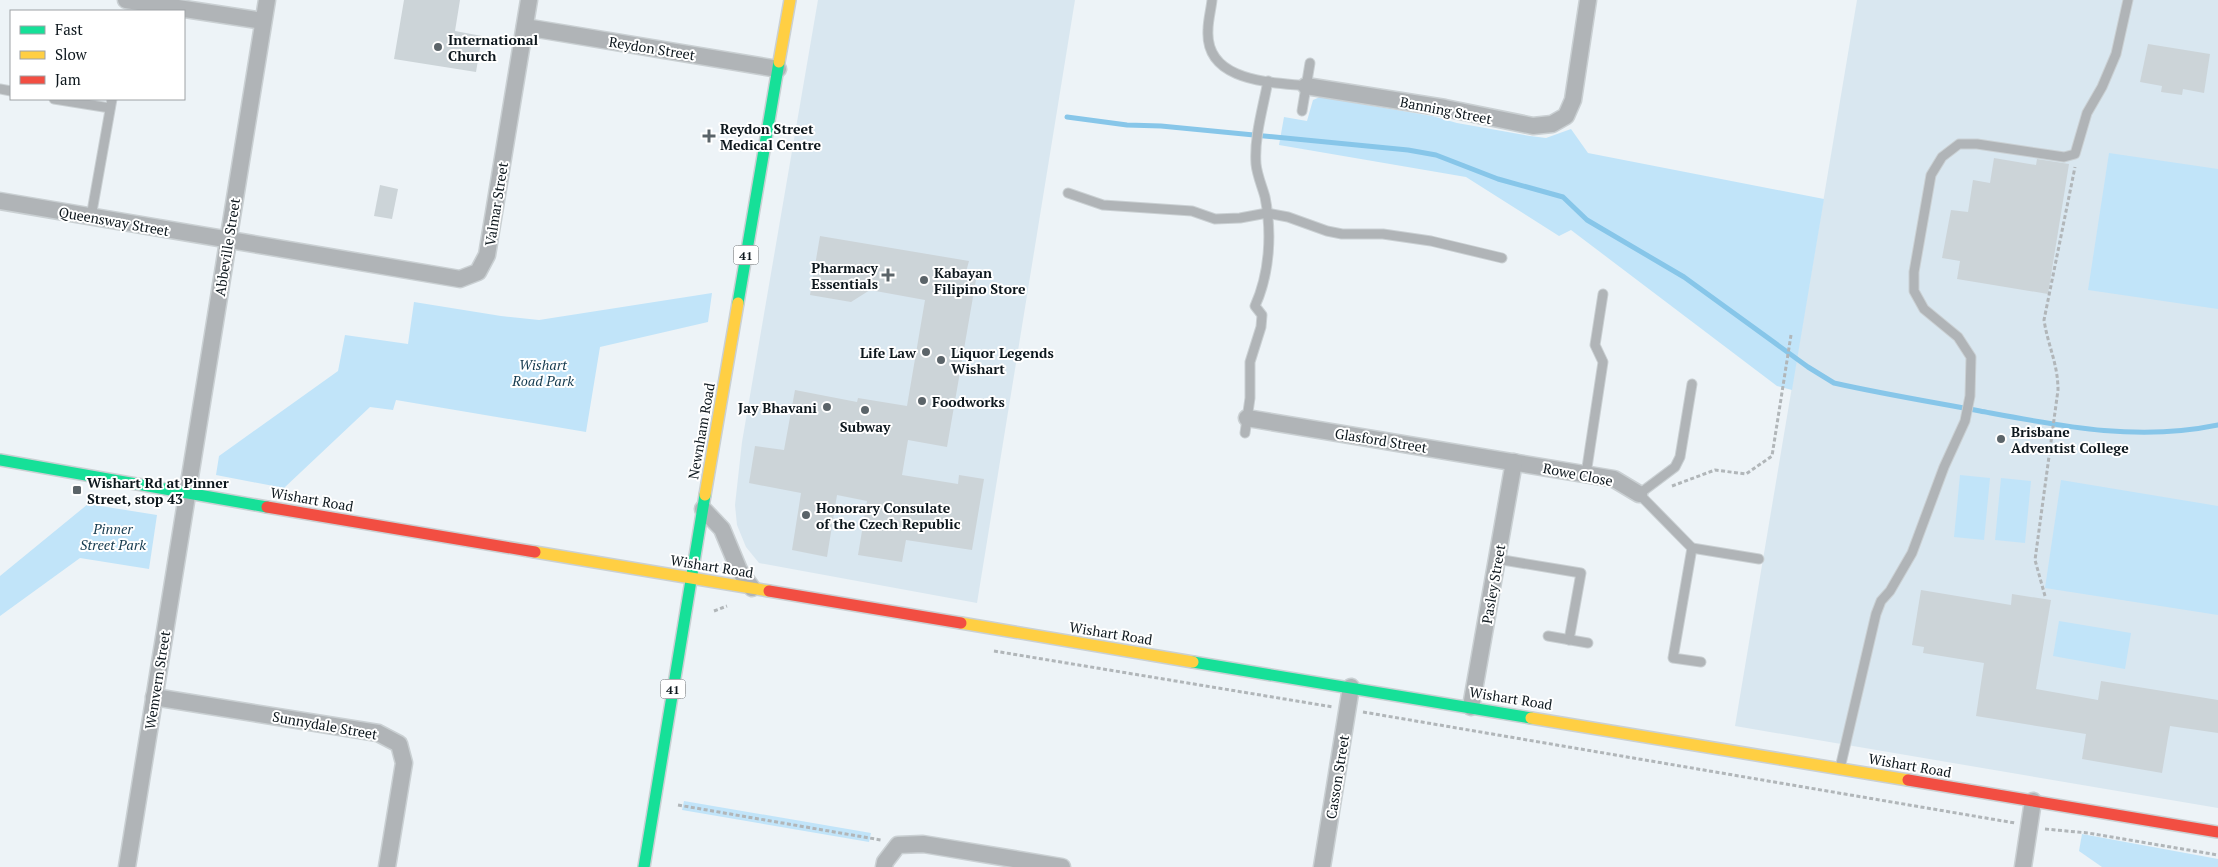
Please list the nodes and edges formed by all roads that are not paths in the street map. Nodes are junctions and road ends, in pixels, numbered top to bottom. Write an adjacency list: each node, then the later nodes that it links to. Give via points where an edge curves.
1 (128, 0): 8 (street)
2 (267, 0): 8 (street, Abbeville Street)
3 (530, 0): 9 (street, Valmar Street)
4 (790, 0): 11 (street, Newnham Road / 41)
5 (1212, 0): 12 (lane, via 1207,32 1215,57 1230,71)
6 (1588, 0): 13 (street, Banning Street, via 1573,100 1566,116 1552,124 1533,126)
7 (2128, 0): 45 (lane, via 2116,54 2087,113 2075,154 2064,157 1959,144 1942,157 1931,175 1914,272 1914,291 1924,309 1958,337 1971,357 1970,396 1965,421 1912,554 1876,614)
8 (263, 22): 22 (street, Abbeville Street)
9 (525, 27): 11 (street, Reydon Street); 22 (street, Valmar Street, via 487,255 478,272 460,279)
10 (1310, 63): 13 (lane)
11 (778, 69): 32 (street, Newnham Road / 41)
12 (1268, 81): 13 (lane); 20 (lane, via 1256,150 1256,166)
13 (1306, 86): 17 (lane)
14 (60, 100): 16 (lane)
15 (112, 100): 16 (lane)
16 (110, 108): 21 (lane)
17 (1302, 111)
18 (1068, 193): 20 (lane, via 1104,205 1192,211 1215,219)
19 (0, 201): 21 (street, Queensway Street)
20 (1267, 213): 23 (lane, via 1342,234 1383,234 1431,241); 26 (lane, via 1270,242 1261,293 1255,306 1262,315 1250,362)
21 (92, 217): 22 (street, Queensway Street)
22 (228, 241): 30 (street, Abbeville Street)
23 (1502, 258)
24 (1603, 294): 29 (lane, via 1595,345 1603,362)
25 (1692, 384): 31 (lane, via 1680,457 1675,467)
26 (1246, 426): 28 (street, Glasford Street)
27 (0, 460): 30 (street, Wishart Road)
28 (1514, 462): 29 (street, Rowe Close); 34 (street, Pasley Street)
29 (1586, 474): 31 (street, Rowe Close, via 1614,479)
30 (187, 494): 36 (street, Wishart Road); 43 (street, Wemvern Street)
31 (1639, 494): 33 (lane)
32 (703, 509): 36 (street, Newnham Road / 41); 37 (street, via 722,529 739,570)
33 (1692, 548): 35 (lane); 41 (lane, via 1673,658)
34 (1497, 558): 39 (lane, via 1581,573); 44 (street, Pasley Street)
35 (1759, 559)
36 (691, 578): 37 (street, Wishart Road); 50 (street, Newnham Road / 41)
37 (752, 588): 42 (street, Wishart Road)
38 (1548, 636): 39 (lane)
39 (1569, 640): 40 (lane)
40 (1588, 643)
41 (1701, 662)
42 (1351, 687): 44 (street, Wishart Road); 53 (street, Casson Street)
43 (154, 697): 48 (street, Wemvern Street); 49 (street, Sunnydale Street, via 378,732 399,744 404,762)
44 (1471, 707): 45 (street, Wishart Road)
45 (1840, 768): 46 (street, Wishart Road)
46 (2033, 801): 47 (street, Wishart Road); 54 (street)
47 (2218, 832)
48 (127, 867)
49 (387, 867)
50 (644, 867)
51 (884, 867): 52 (street, via 898,845 923,844)
52 (1062, 867)
53 (1322, 867)
54 (2022, 867)

